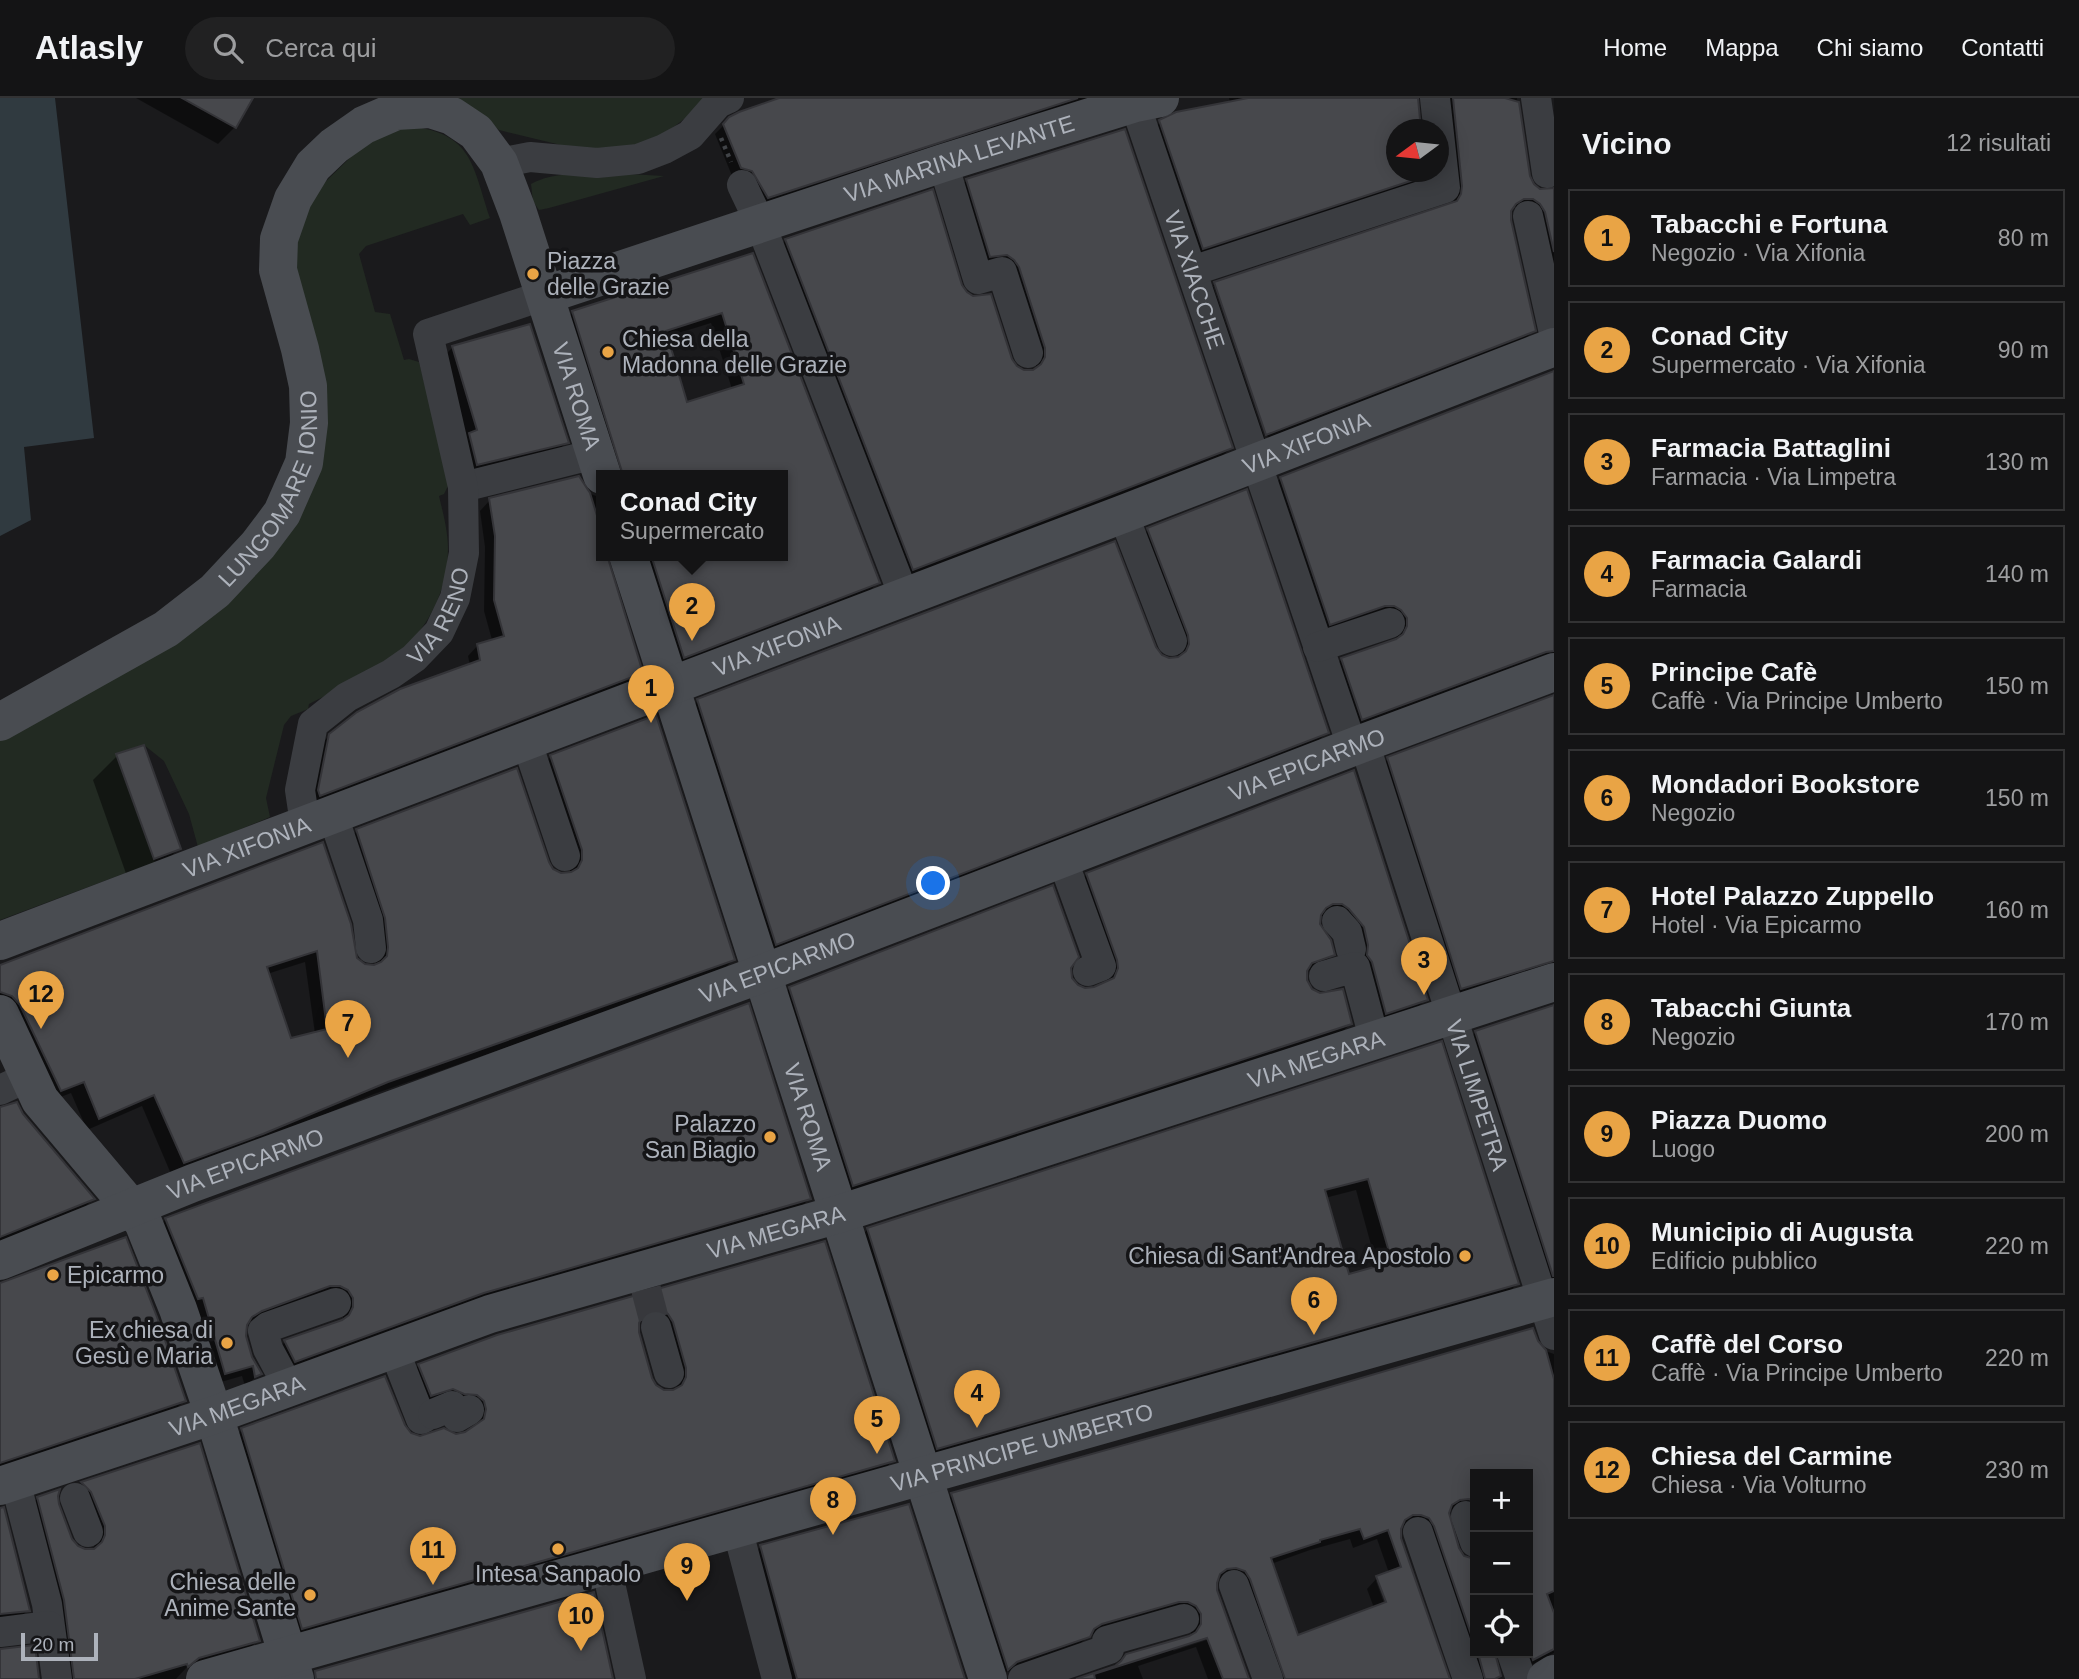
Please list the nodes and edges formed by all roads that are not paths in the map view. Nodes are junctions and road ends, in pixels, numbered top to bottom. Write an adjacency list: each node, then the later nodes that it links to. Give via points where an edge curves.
1 (1435, 98): 12 (street, via 1445,188)
2 (1536, 98): 7 (street)
3 (1143, 100): 6 (street, VIA MARINA LEVANTE); 12 (street, VIA XIACCHE)
4 (719, 105): 5 (street, via 690,135 638,159 597,163 530,158)
5 (499, 163): 9 (street, LUNGOMARE IONIO); 28 (street, LUNGOMARE IONIO, via 476,132 460,121 430,109 416,109 396,111 364,125 313,166 292,199 279,239 278,270 300,349 309,424 304,463 282,513 215,591 166,629)
6 (943, 163): 11 (street, VIA MARINA LEVANTE); 16 (street, via 978,279 1002,272)
7 (1547, 173)
8 (742, 185): 11 (street)
9 (519, 213): 13 (street, VIA ROMA)
10 (1528, 216): 14 (street)
11 (760, 223): 13 (street, VIA MARINA LEVANTE); 22 (street)
12 (1192, 271): 17 (street, VIA XIACCHE)
13 (548, 306): 18 (street, VIA ROMA); 19 (street, VIA RENO, via 428,334)
14 (1554, 333)
15 (1554, 346): 17 (street, VIA XIFONIA)
16 (1028, 353)
17 (1256, 462): 20 (street, VIA XIFONIA); 25 (street, VIA LIMPETRA)
18 (599, 464): 19 (street)
19 (463, 487): 31 (street, VIA RENO, via 464,553 455,598 439,632 414,658 347,697 313,724 300,790)
20 (1123, 514): 22 (street, VIA XIFONIA); 24 (street)
21 (630, 561): 27 (street, VIA ROMA)
22 (904, 596): 27 (street, VIA XIFONIA)
23 (1390, 623): 25 (street)
24 (1172, 641)
25 (1318, 647): 30 (street, VIA LIMPETRA, via 1347,731)
26 (1554, 672): 30 (street, VIA EPICARMO)
27 (670, 687): 29 (street, VIA XIFONIA); 39 (street, VIA ROMA)
28 (0, 722)
29 (526, 740): 31 (street, VIA XIFONIA); 32 (street)
30 (1358, 745): 33 (street, VIA EPICARMO); 43 (street, VIA LIMPETRA, via 1369,758)
31 (319, 818): 35 (street, VIA XIFONIA); 36 (street, VIA RENO, via 368,920)
32 (565, 856)
33 (1062, 858): 38 (street, via 1101,966); 39 (street, VIA EPICARMO)
34 (1337, 921): 37 (street, via 1347,932)
35 (0, 941)
36 (371, 948)
37 (1353, 958): 40 (street); 44 (street)
38 (1088, 971)
39 (761, 974): 46 (street, VIA EPICARMO); 47 (street, VIA ROMA)
40 (1324, 975)
41 (1554, 982): 43 (street, VIA MEGARA)
42 (0, 1014): 45 (street)
43 (1453, 1014): 44 (street, VIA MEGARA); 50 (street, VIA LIMPETRA)
44 (1374, 1038): 47 (street, VIA MEGARA)
45 (14, 1084): 46 (street, via 40,1100)
46 (132, 1209): 48 (street, VIA EPICARMO); 56 (street, via 143,1222 178,1309)
47 (839, 1214): 52 (street, VIA MEGARA, via 644,1280 490,1314); 57 (street, VIA ROMA)
48 (0, 1261)
49 (337, 1303): 54 (street, via 263,1331)
50 (1551, 1310): 57 (street, VIA PRINCIPE UMBERTO)
51 (656, 1327): 53 (street)
52 (394, 1350): 54 (street, VIA MEGARA); 55 (street, via 421,1419 452,1406 457,1417)
53 (669, 1373)
54 (289, 1388): 56 (street, VIA MEGARA)
55 (469, 1410)
56 (214, 1415): 58 (street, VIA MEGARA); 69 (street)
57 (923, 1476): 60 (street, VIA PRINCIPE UMBERTO); 75 (street, VIA ROMA)
58 (69, 1482): 59 (street, VIA MEGARA); 61 (street)
59 (7, 1484): 66 (street, via 47,1604)
60 (737, 1528): 63 (street, VIA PRINCIPE UMBERTO); 74 (street)
61 (88, 1532)
62 (1418, 1532): 78 (street)
63 (606, 1565): 69 (street, VIA PRINCIPE UMBERTO); 73 (street)
64 (1234, 1585): 77 (street)
65 (1184, 1619): 76 (street, via 1107,1641 1109,1650)
66 (49, 1626): 67 (street); 71 (street)
67 (0, 1632)
68 (1514, 1658): 79 (street)
69 (292, 1667): 72 (street, VIA PRINCIPE UMBERTO)
70 (1554, 1674): 80 (street)
71 (57, 1679)
72 (205, 1679)
73 (631, 1679)
74 (777, 1679)
75 (988, 1679)
76 (1023, 1679)
77 (1268, 1679)
78 (1468, 1679)
79 (1521, 1679)
80 (1546, 1679)

